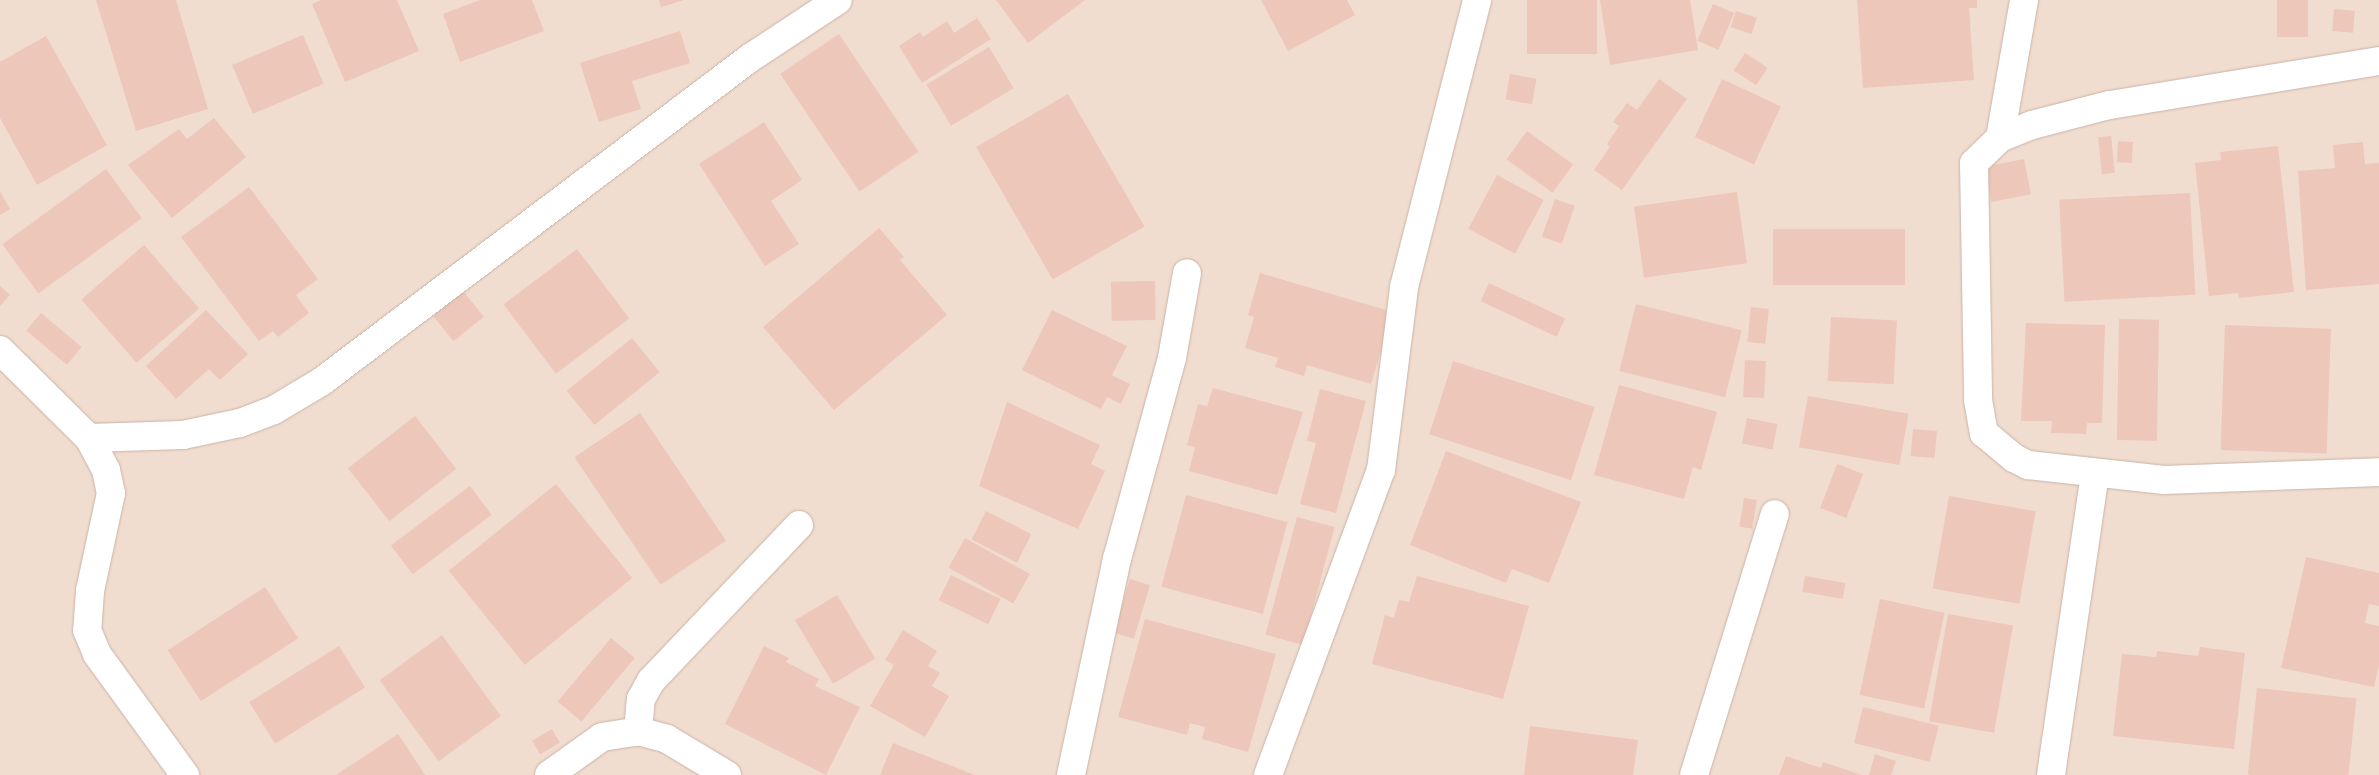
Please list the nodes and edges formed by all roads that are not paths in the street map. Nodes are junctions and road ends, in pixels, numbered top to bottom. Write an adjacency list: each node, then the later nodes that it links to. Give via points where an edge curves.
1 (838, 0): 8 (street, via 703,92 329,376 274,410 240,423 183,435)
2 (1477, 0): 18 (street, via 1404,287 1381,470)
3 (2024, 0): 5 (street)
4 (2379, 61): 5 (street, via 2109,105 2032,125)
5 (2000, 138): 10 (street, via 1974,163 1978,400 1984,433 2028,466)
6 (1187, 272): 17 (street, via 1172,358 1117,559)
7 (0, 350): 8 (street)
8 (89, 438): 14 (street, via 106,470 111,493 90,591 87,630 97,654)
9 (2379, 472): 10 (street, via 2164,480)
10 (2096, 474): 20 (street)
11 (1775, 514): 19 (street)
12 (799, 525): 13 (street, via 651,681 641,699)
13 (638, 731): 15 (street, via 602,736); 16 (street, via 667,739)
14 (185, 775)
15 (549, 775)
16 (727, 775)
17 (1071, 775)
18 (1268, 775)
19 (1694, 775)
20 (2051, 775)

